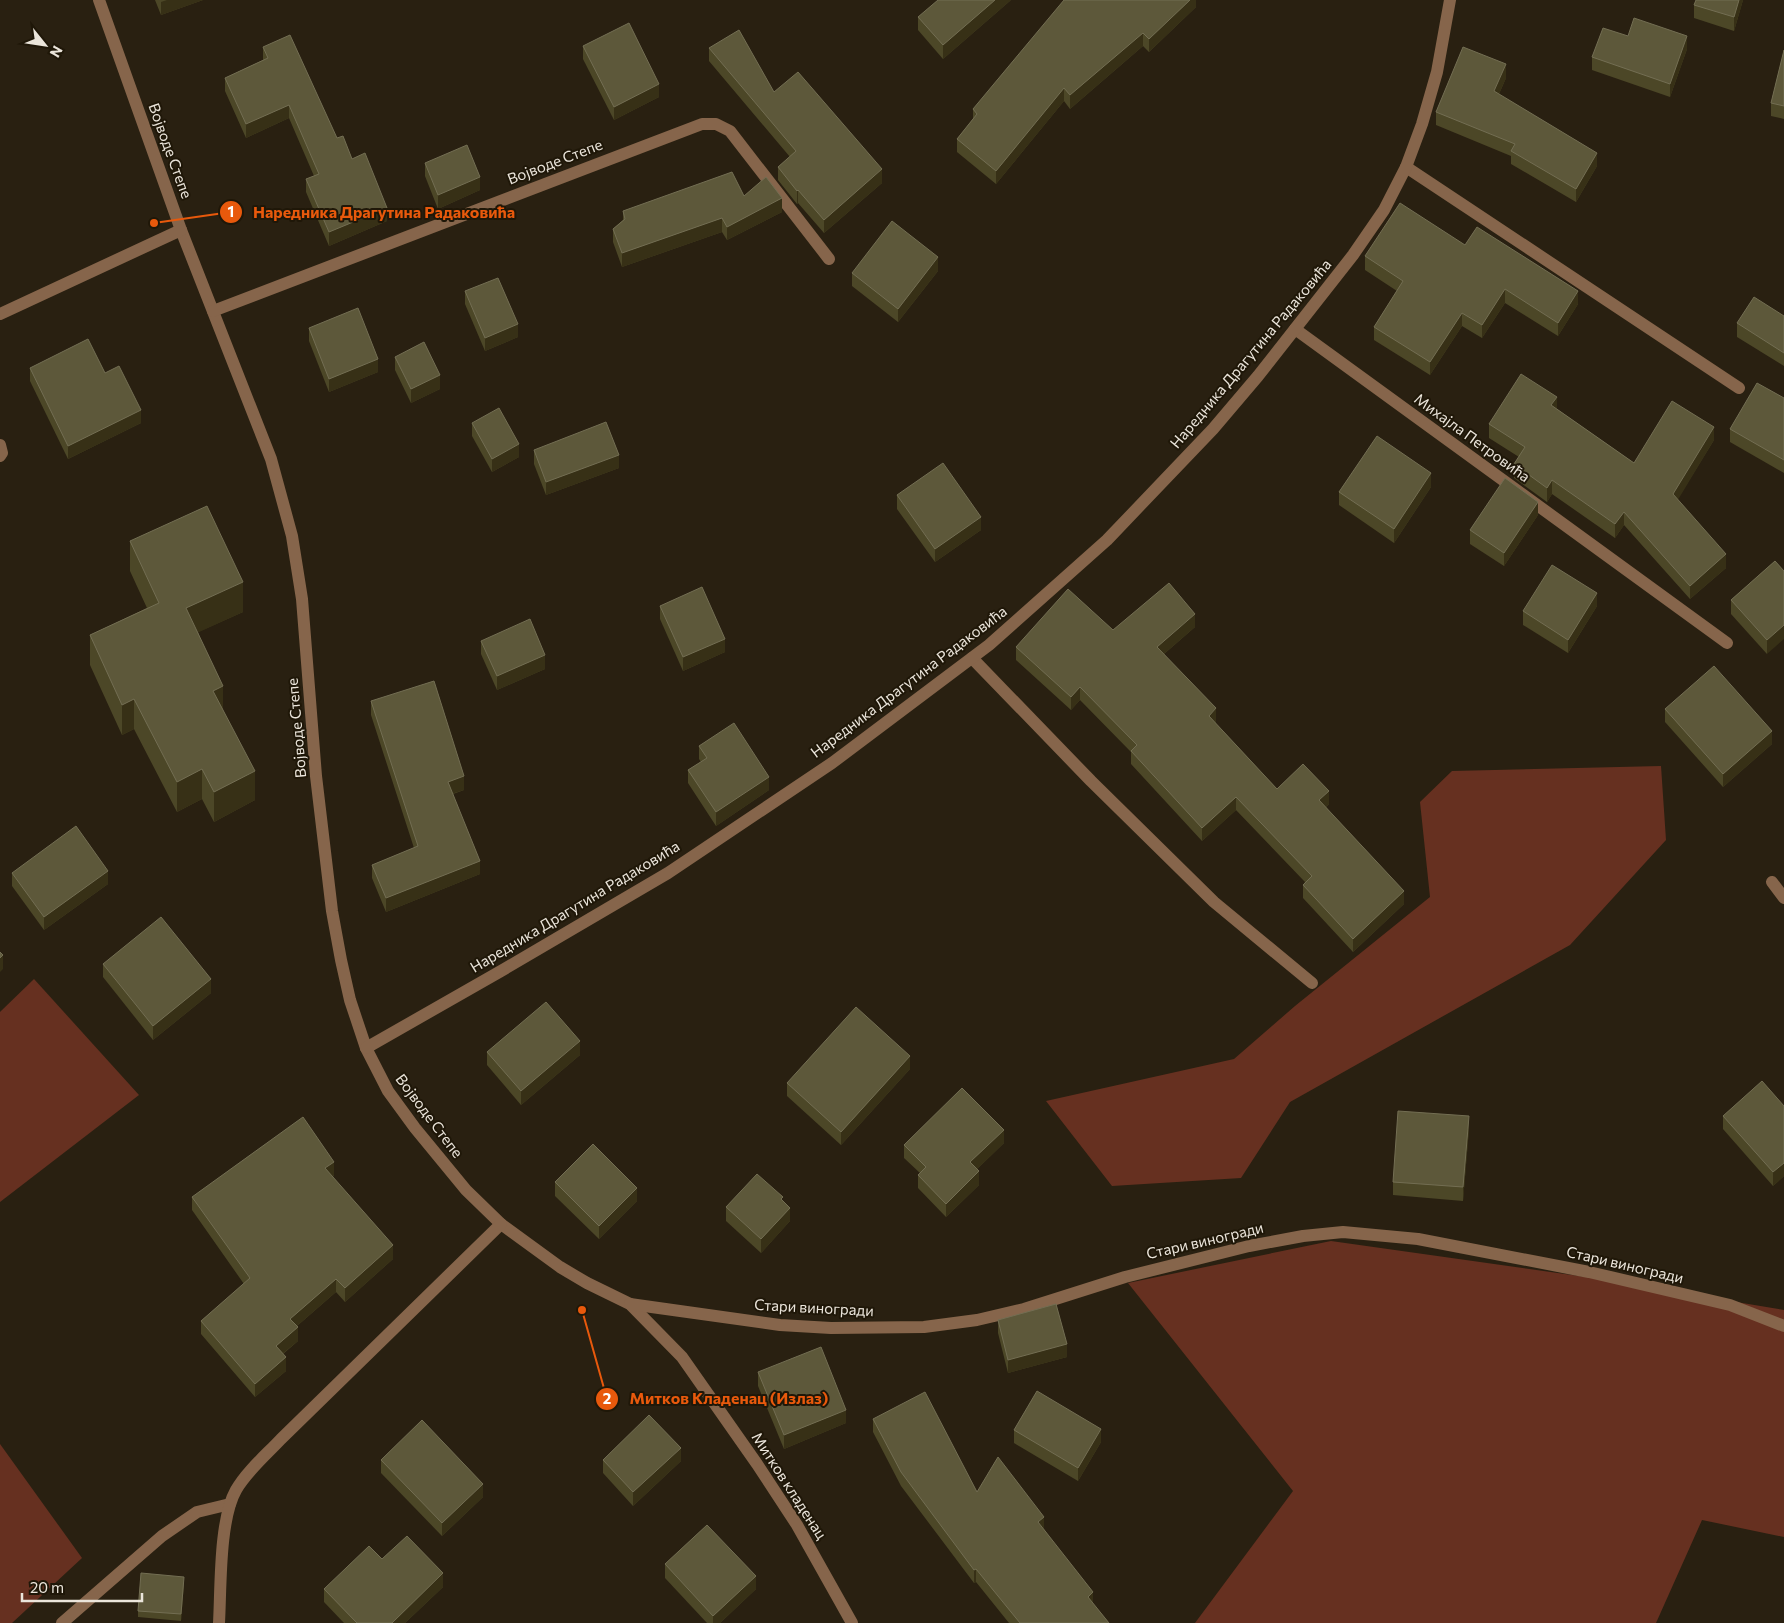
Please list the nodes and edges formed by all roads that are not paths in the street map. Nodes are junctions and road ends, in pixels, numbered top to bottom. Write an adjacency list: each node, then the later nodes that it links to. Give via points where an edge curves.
1 (99, 0): 4 (street, Војводе Степе)
2 (1450, 0): 3 (street, Наредника Драгутина Радаковића, via 1437,72)
3 (1406, 167): 8 (street, Наредника Драгутина Радаковића, via 1384,210 1353,255); 9 (street)
4 (182, 230): 6 (street, Војводе Степе); 7 (street)
5 (829, 259): 6 (street, Војводе Степе, via 730,131 716,124 702,124)
6 (213, 311): 17 (street, Војводе Степе, via 271,459 292,536 302,599 316,776 332,911 350,1000)
7 (0, 314)
8 (1294, 329): 12 (street, Михајла Петровића); 13 (street, Наредника Драгутина Радаковића, via 1213,429 1114,534)
9 (1739, 388)
10 (0, 445): 11 (street)
11 (0, 456)
12 (1727, 644)
13 (972, 658): 16 (street, via 1090,781 1214,902); 17 (street, Наредника Драгутина Радаковића, via 832,763 668,873)
14 (1772, 882): 15 (street)
15 (1784, 898)
16 (1312, 983)
17 (366, 1048): 18 (street, Војводе Степе, via 388,1091 415,1128 466,1190)
18 (501, 1224): 19 (street, Митков кладенац, via 560,1267); 21 (street, via 281,1438 248,1473)
19 (630, 1304): 20 (street, Стари виногради, via 780,1324 831,1328 924,1328 1024,1309 1125,1277 1249,1246 1343,1232 1418,1239 1589,1272 1730,1305); 24 (street, Митков кладенац, via 682,1357 757,1464 797,1525)
20 (1784, 1326)
21 (230, 1504): 22 (street, via 197,1512 162,1536); 23 (street, via 224,1536)
22 (62, 1623)
23 (220, 1623)
24 (852, 1623)

